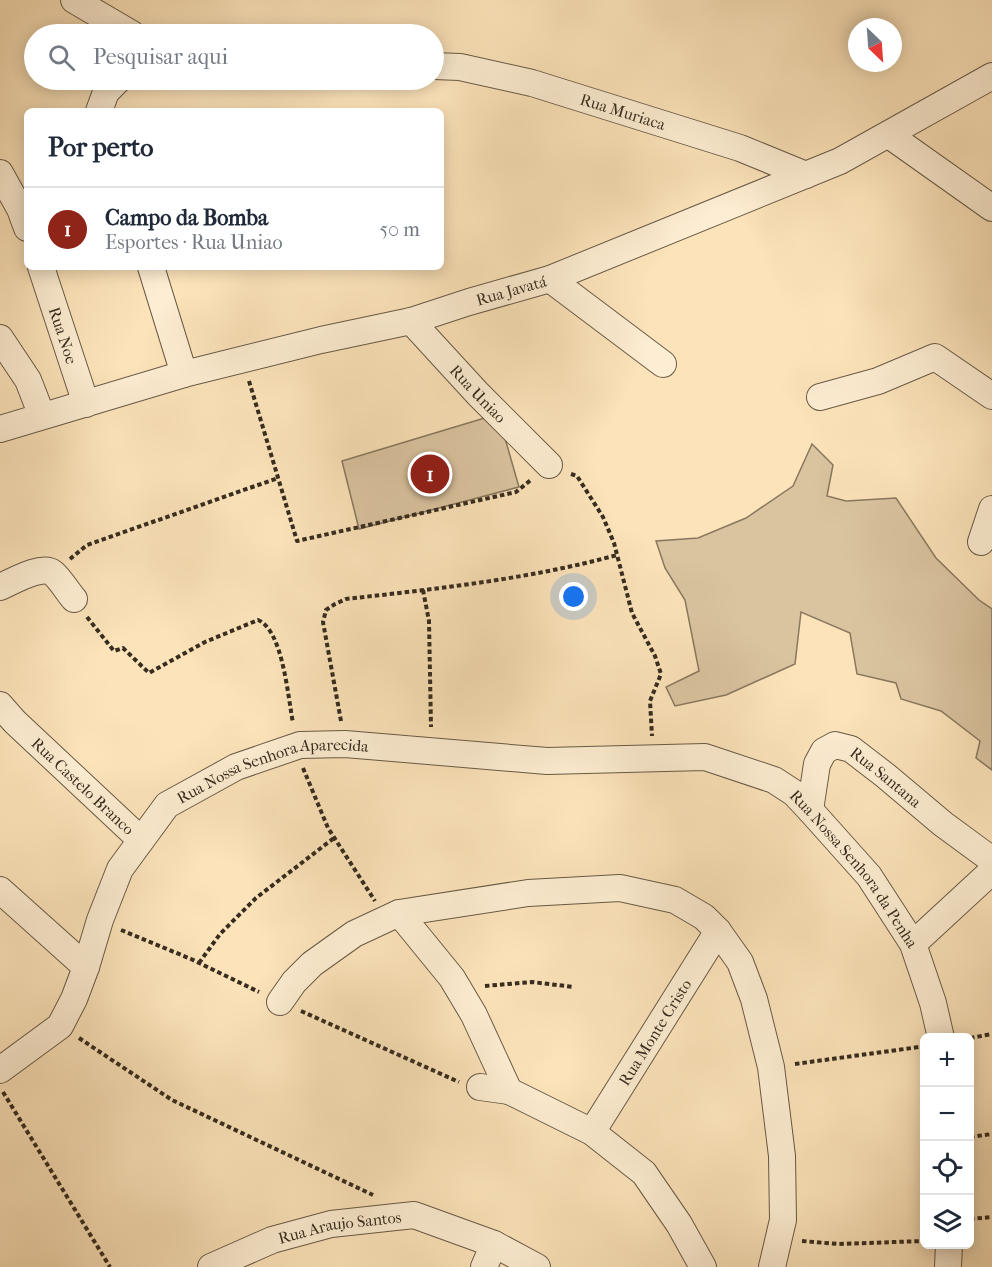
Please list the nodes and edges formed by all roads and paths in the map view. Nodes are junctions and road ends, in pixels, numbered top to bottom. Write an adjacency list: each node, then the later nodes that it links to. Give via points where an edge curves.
1 (74, 0): 2 (street)
2 (115, 24)
3 (444, 66): 9 (street, Rua Muriaca, via 532,83 740,148)
4 (992, 76): 7 (street, Rua Javatá)
5 (108, 90): 6 (street)
6 (100, 108)
7 (889, 135): 9 (street, Rua Javatá); 10 (street)
8 (0, 172): 11 (street)
9 (806, 175): 14 (street, Rua Javatá)
10 (992, 208)
11 (24, 220)
12 (42, 270): 22 (street, Rua Noe)
13 (153, 270): 19 (street)
14 (550, 279): 15 (street, Rua Javatá); 18 (street)
15 (411, 321): 17 (street, Rua Javatá); 25 (street, Rua Uniao)
16 (0, 338): 23 (street, via 28,380)
17 (243, 360): 19 (street, Rua Javatá); 26 (path)
18 (663, 364)
19 (184, 374): 22 (street, Rua Javatá)
20 (992, 396): 21 (street, via 935,357 878,381)
21 (820, 397)
22 (86, 404): 23 (street, Rua Javatá)
23 (42, 416): 24 (street, Rua Javatá)
24 (0, 429)
25 (549, 465): 26 (path, via 516,492 297,542); 29 (path, via 576,476 603,517)
26 (278, 478): 30 (path, via 87,545)
27 (992, 509): 28 (street)
28 (981, 542)
29 (616, 555): 32 (path, via 587,564); 39 (path, via 632,613 661,674 651,701)
30 (52, 573): 31 (street, via 37,571); 33 (street)
31 (0, 587)
32 (423, 590): 35 (path, via 346,600 326,610 323,622); 37 (path, via 429,621 431,734)
33 (74, 599): 36 (path, via 114,651 123,648 149,673 205,642 258,620 264,622 278,647)
34 (0, 705): 42 (street, Rua Castelo Branco)
35 (345, 744): 36 (street, Rua Nossa Senhora Aparecida); 37 (street, Rua Nossa Senhora Aparecida)
36 (300, 745): 41 (path, via 302,765); 42 (street, Rua Nossa Senhora Aparecida, via 236,767 166,805)
37 (416, 750): 39 (street, Rua Nossa Senhora Aparecida, via 547,761)
38 (705, 757): 39 (street, Rua Nossa Senhora Aparecida); 40 (street, Rua Nossa Senhora da Penha, via 774,780)
39 (651, 759)
40 (810, 810): 43 (street, Rua Santana, via 817,764 824,751 836,745 851,749); 48 (street, Rua Nossa Senhora da Penha, via 869,876)
41 (334, 838): 46 (path); 49 (path, via 256,898 220,934)
42 (141, 840): 50 (street, Rua Nossa Senhora Aparecida, via 120,869 99,920)
43 (992, 860)
44 (992, 871): 48 (street)
45 (0, 890): 50 (street)
46 (393, 916): 47 (street, via 528,893 620,888 675,900 704,917); 52 (street, via 452,978); 53 (street, via 354,934 312,964)
47 (718, 931): 59 (street, via 740,962 754,999); 64 (street, Rua Monte Cristo)
48 (913, 944): 55 (street, Rua Nossa Senhora da Penha)
49 (199, 963)
50 (86, 967): 54 (street, Rua Nossa Senhora Aparecida)
51 (574, 987): 52 (path, via 532,982 481,986)
52 (461, 993): 63 (street)
53 (280, 1002)
54 (60, 1026): 60 (street, Rua Nossa Senhora Aparecida); 67 (path, via 172,1100)
55 (940, 1033)
56 (992, 1034): 57 (path)
57 (974, 1037)
58 (920, 1047): 59 (path)
59 (771, 1068): 70 (street, via 782,1156 783,1220)
60 (0, 1070)
61 (0, 1086): 74 (path)
62 (480, 1087): 63 (street)
63 (509, 1090): 64 (street)
64 (592, 1132): 77 (street, via 644,1173)
65 (992, 1134): 66 (path)
66 (974, 1136)
67 (373, 1195)
68 (992, 1217): 69 (path)
69 (974, 1219)
70 (779, 1239): 71 (path, via 838,1245); 78 (street)
71 (920, 1241)
72 (949, 1249): 79 (street)
73 (489, 1256): 75 (street, Rua Araujo Santos, via 414,1215 331,1224 272,1240); 76 (street, Rua Araujo Santos)
74 (110, 1267)
75 (212, 1267)
76 (537, 1267)
77 (703, 1267)
78 (772, 1267)
79 (948, 1267)

